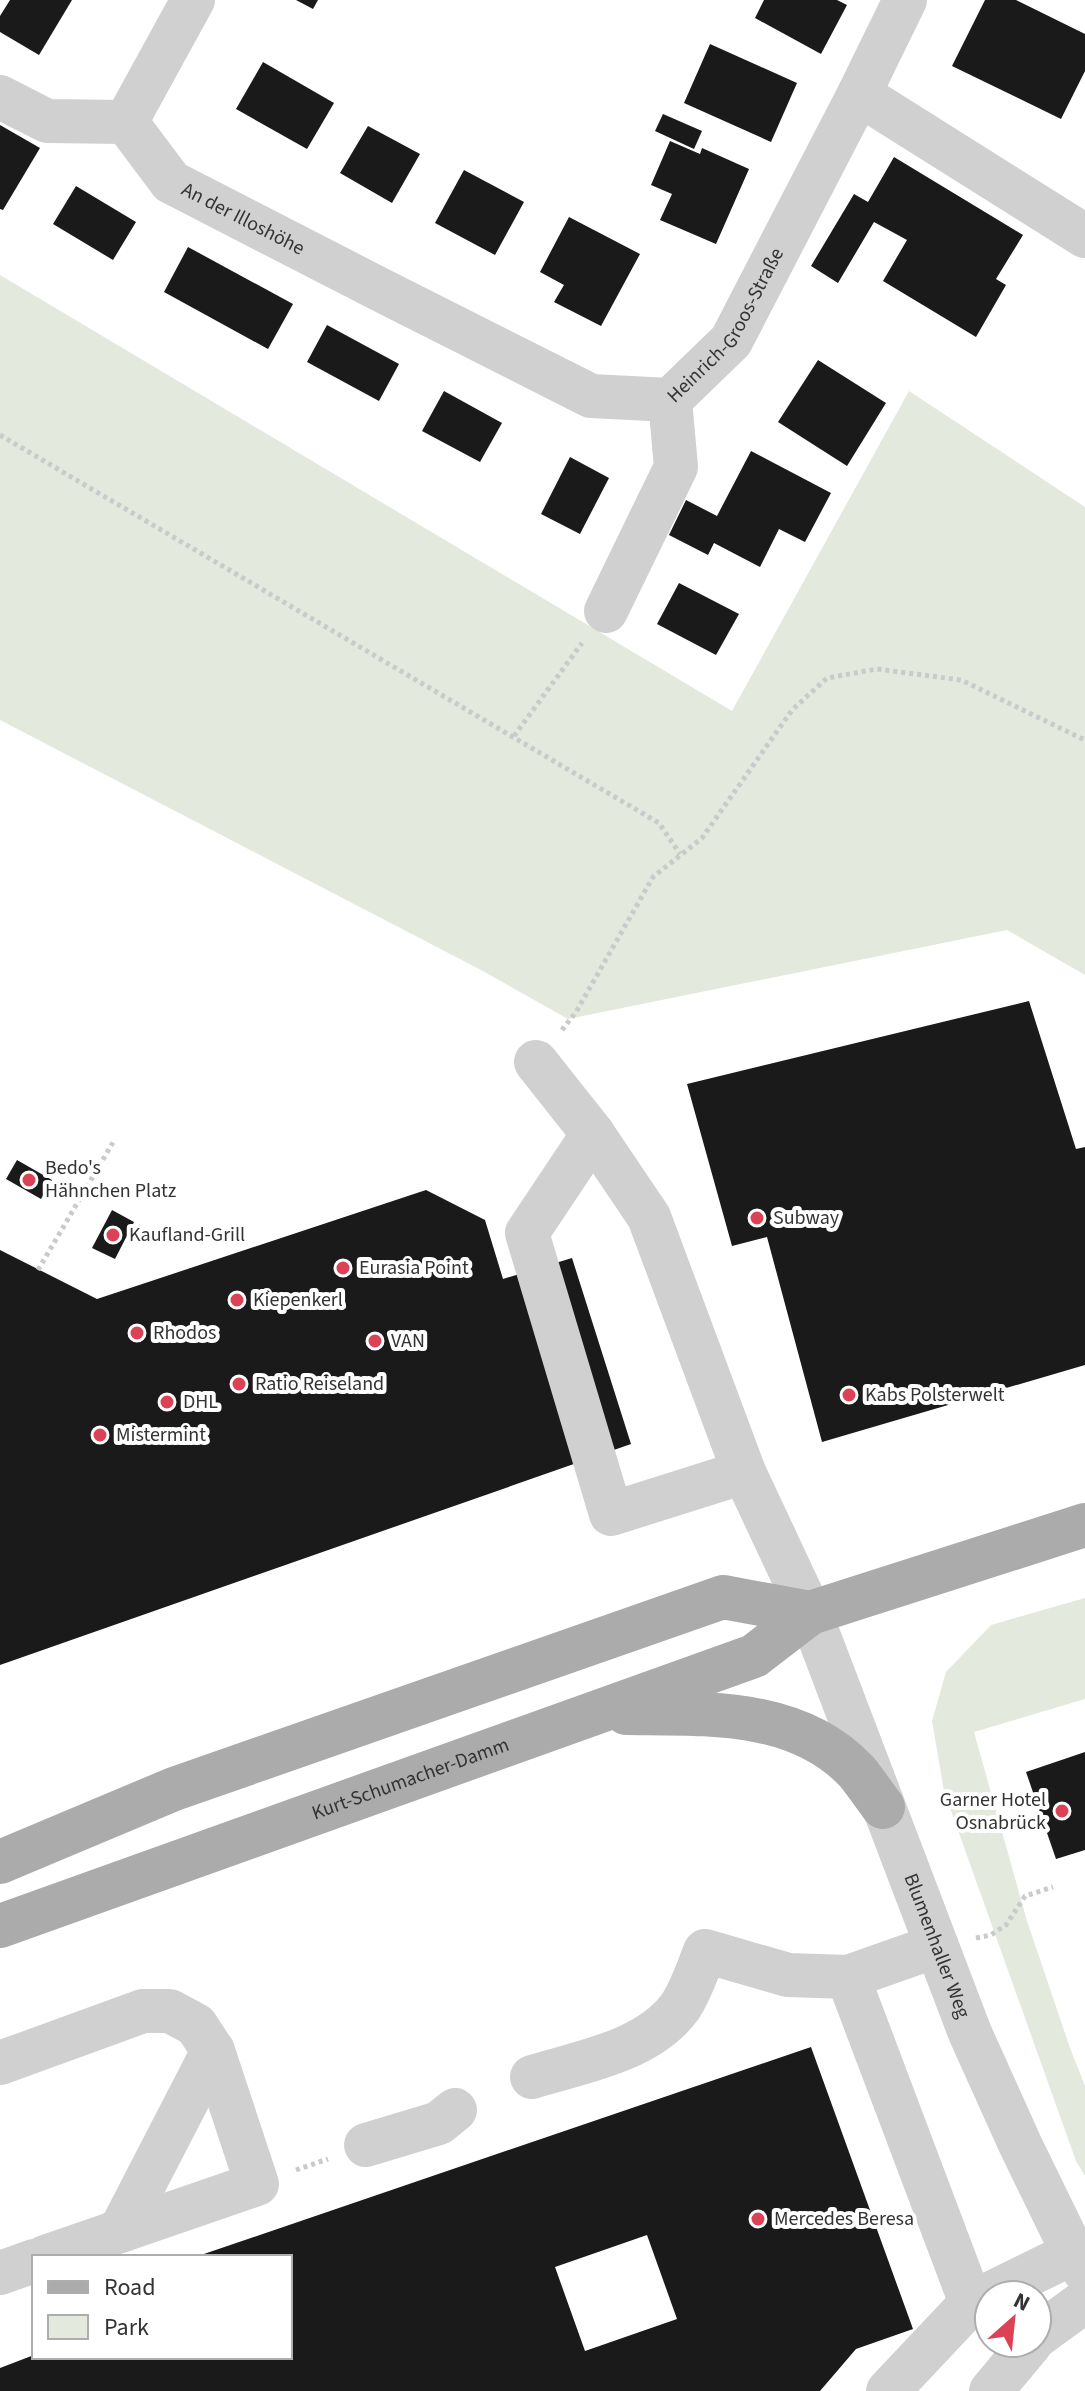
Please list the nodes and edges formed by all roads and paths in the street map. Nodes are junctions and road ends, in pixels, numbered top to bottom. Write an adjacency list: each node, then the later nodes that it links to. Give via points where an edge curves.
1 (193, 0): 5 (street)
2 (905, 0): 3 (street, Heinrich-Groos-Straße)
3 (859, 94): 6 (street); 8 (street, Heinrich-Groos-Straße, via 731,341)
4 (0, 97): 5 (street, via 47,121)
5 (126, 122): 7 (street, An der Illoshöhe, via 171,182)
6 (1085, 236)
7 (379, 289): 8 (street, Heinrich-Groos-Straße, via 591,396)
8 (670, 400): 10 (street, via 676,467)
9 (0, 435): 11 (path)
10 (606, 611): 11 (path)
11 (514, 736): 13 (path, via 659,823)
12 (1085, 740): 13 (path, via 961,680 877,669 827,678 792,710 702,838)
13 (680, 854): 14 (path, via 653,877 576,1012)
14 (536, 1062): 15 (street, Blumenhaller Weg)
15 (593, 1134): 18 (street, Blumenhaller Weg, via 649,1217); 18 (street, via 527,1233 611,1514)
16 (115, 1139): 17 (path)
17 (38, 1270)
18 (744, 1472): 20 (street, Blumenhaller Weg)
19 (1085, 1525): 20 (main road, Kurt-Schumacher-Damm)
20 (810, 1613): 21 (main road, Kurt-Schumacher-Damm, via 754,1656); 22 (street, Blumenhaller Weg); 23 (main road, Kurt-Schumacher-Damm, via 723,1597 174,1789)
21 (596, 1713): 22 (main road, via 725,1714 779,1725 824,1745 856,1772); 25 (main road, Kurt-Schumacher-Damm)
22 (883, 1807): 26 (street, Blumenhaller Weg)
23 (0, 1862)
24 (1053, 1887): 26 (path, via 1025,1896 1006,1925 991,1935)
25 (0, 1926)
26 (936, 1946): 27 (street); 37 (street, Blumenhaller Weg, via 1020,2144)
27 (848, 1977): 30 (street, via 788,1975 705,1951 681,2006 660,2029 632,2045); 40 (street)
28 (213, 2051): 29 (street, via 196,2025 170,2011 143,2011); 33 (street); 34 (street)
29 (0, 2063)
30 (532, 2077)
31 (455, 2110): 32 (street, via 439,2123)
32 (366, 2145): 33 (path)
33 (257, 2184): 34 (street)
34 (120, 2231): 35 (street)
35 (51, 2255)
36 (32, 2262): 38 (street)
37 (1079, 2262): 40 (street)
38 (0, 2273)
39 (1085, 2301): 41 (street)
40 (971, 2303): 43 (street)
41 (1053, 2324)
42 (1018, 2359): 44 (street)
43 (888, 2391)
44 (991, 2391)

